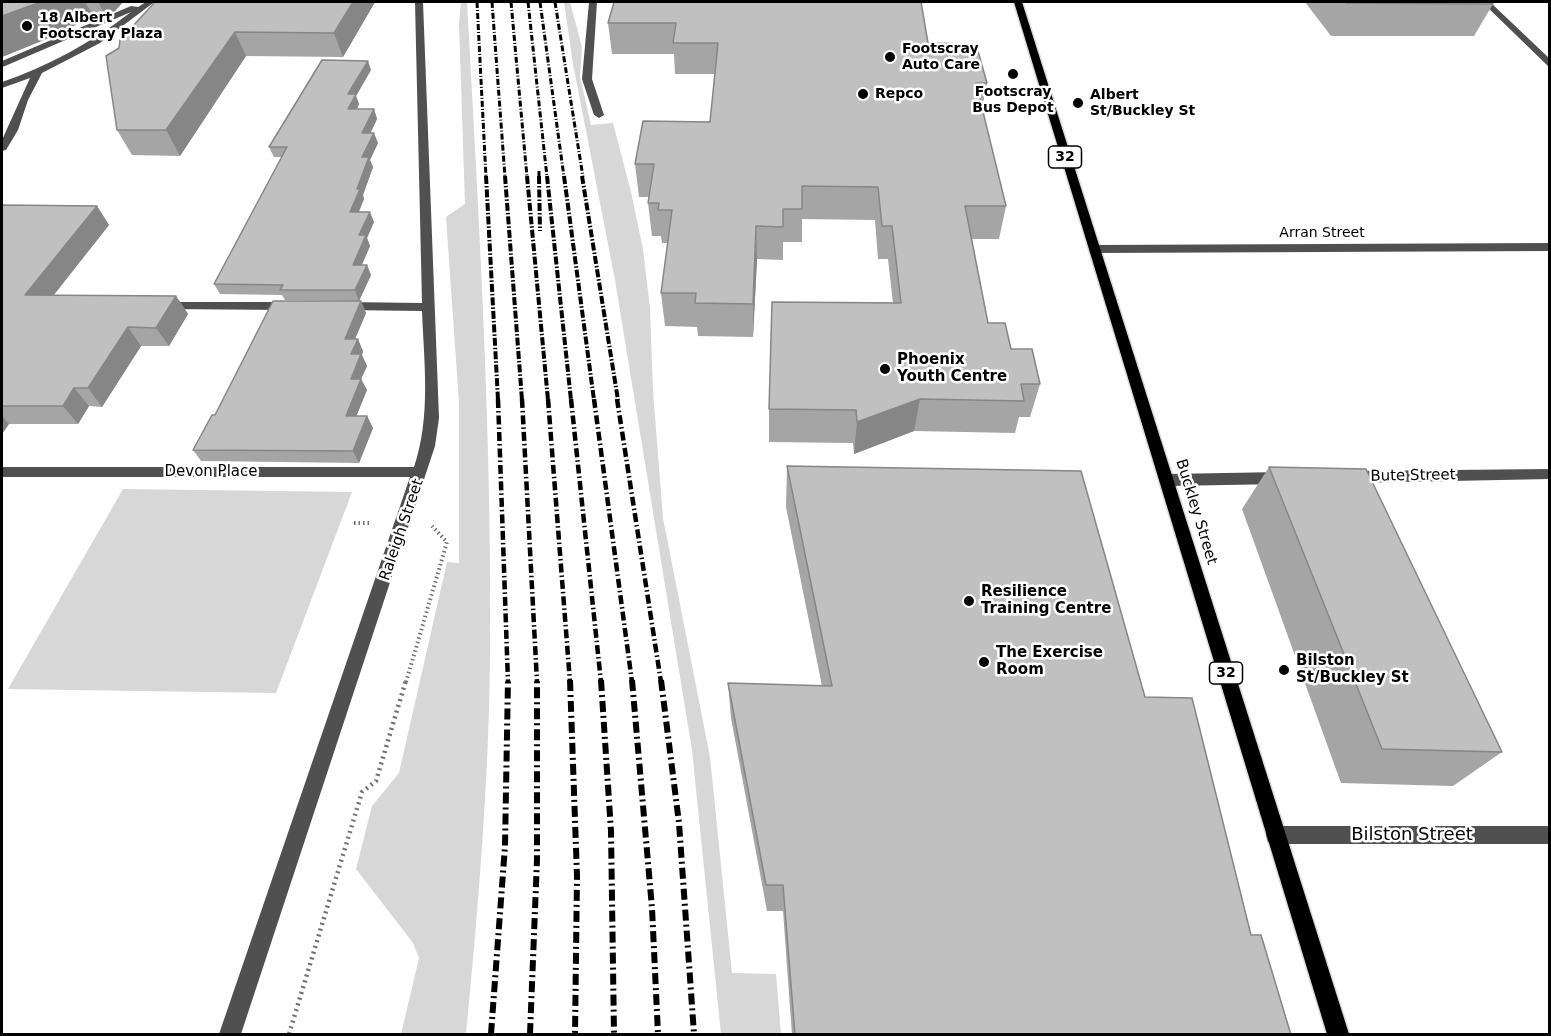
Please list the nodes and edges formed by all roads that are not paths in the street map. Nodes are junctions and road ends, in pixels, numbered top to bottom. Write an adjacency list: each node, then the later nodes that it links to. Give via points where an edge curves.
1 (150, 2): 6 (street); 9 (street, via 87,48)
2 (420, 2): 20 (street, Raleigh Street)
3 (593, 2): 11 (street, via 587,79)
4 (1018, 2): 16 (main road, Buckley Street / 32)
5 (1486, 2): 8 (street)
6 (58, 40): 7 (street); 9 (street)
7 (2, 64)
8 (1550, 65)
9 (38, 72): 10 (street); 13 (street)
10 (2, 85)
11 (599, 115)
12 (3, 117): 13 (street)
13 (13, 130): 14 (street)
14 (2, 148)
15 (1550, 247): 16 (street, Arran Street)
16 (1095, 249): 26 (main road, Buckley Street / 32)
17 (150, 306): 18 (street)
18 (300, 306)
19 (334, 306): 20 (street)
20 (428, 306): 22 (street, Raleigh Street, via 432,418)
21 (2, 472): 22 (street, Devon Place)
22 (421, 472): 29 (street, Raleigh Street)
23 (1550, 474): 25 (street, Bute Street)
24 (1302, 477): 26 (street)
25 (1336, 477)
26 (1168, 480): 27 (main road, Buckley Street / 32)
27 (1275, 835): 28 (street, Bilston Street); 30 (main road, Buckley Street / 32)
28 (1548, 837)
29 (231, 1035)
30 (1338, 1035)

